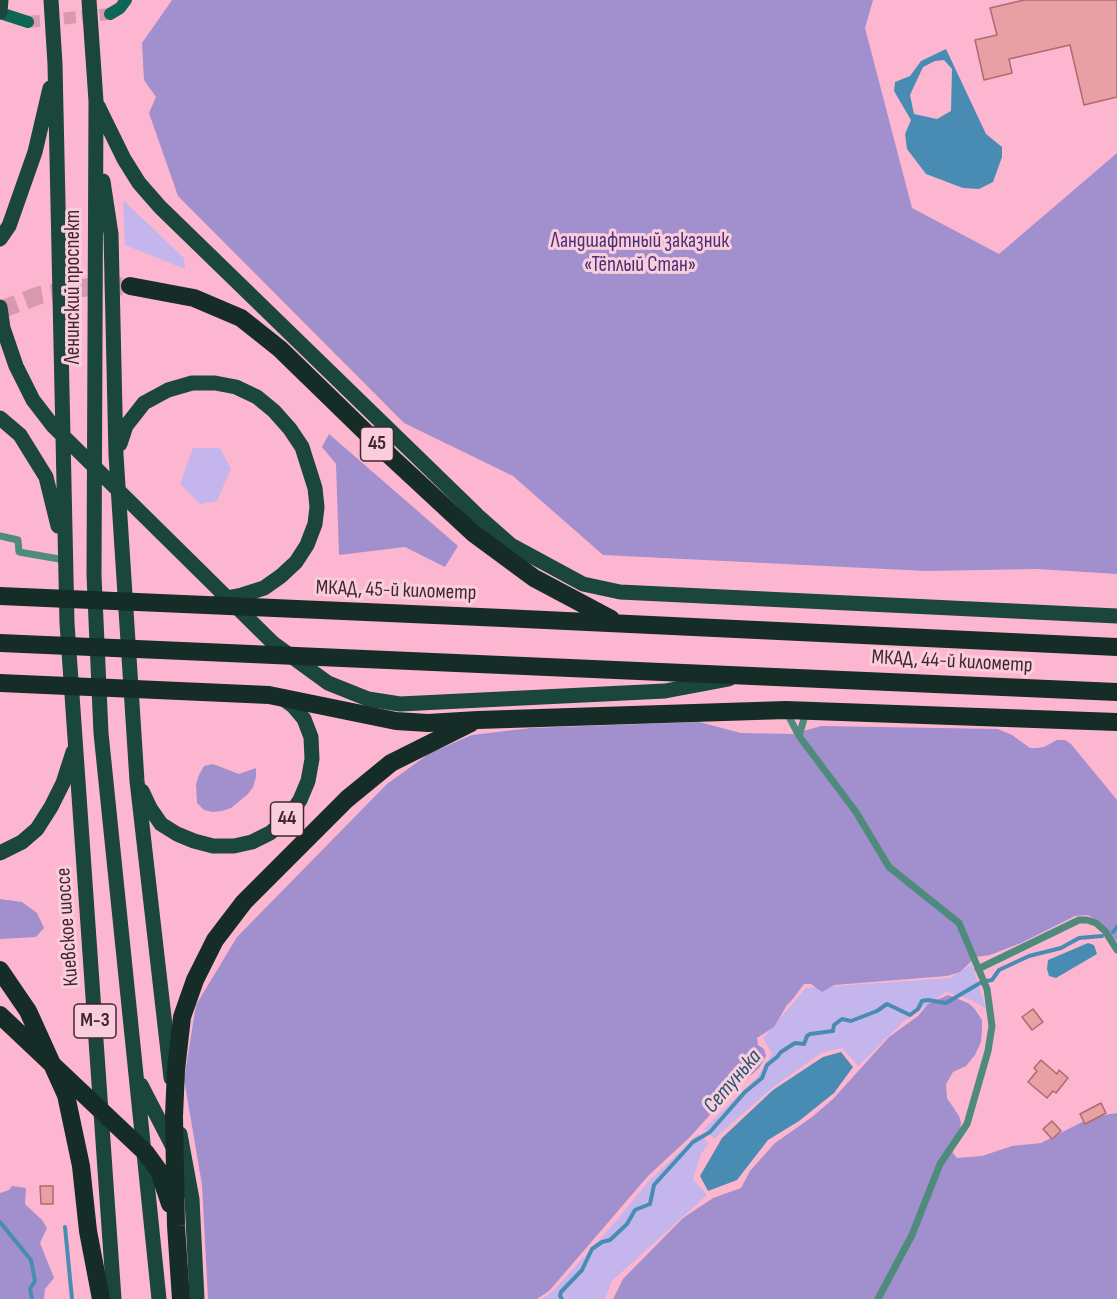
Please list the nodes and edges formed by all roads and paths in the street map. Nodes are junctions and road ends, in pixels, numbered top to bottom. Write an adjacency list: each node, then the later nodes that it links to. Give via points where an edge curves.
1 (1, 0): 5 (main road)
2 (51, 0): 8 (main road, Ленинский проспект)
3 (89, 0): 9 (main road, Ленинский проспект)
4 (126, 0): 6 (street)
5 (0, 12): 7 (street)
6 (110, 14)
7 (28, 22)
8 (55, 64): 11 (main road, via 35,152 9,226); 17 (main road, Ленинский проспект)
9 (96, 101): 10 (main road, Ленинский проспект); 20 (main road, via 124,159 160,207 477,515 511,544 583,584 620,592)
10 (96, 149): 15 (main road, via 111,234); 43 (main road, Ленинский проспект / М-3, via 94,575 101,733)
11 (0, 240)
12 (130, 286): 21 (highway, 45, via 194,298 242,318 280,349 473,533 534,578)
13 (0, 308): 25 (main road, via 16,366 33,400 53,426 273,643 328,683 368,699 400,704 665,691)
14 (0, 418): 17 (main road, via 20,435 46,477)
15 (116, 455): 19 (main road, via 126,426 144,403 192,383 215,383 236,387 274,411 302,447 309,465 317,507 315,524 296,562 264,588 242,595); 35 (main road)
16 (0, 536): 17 (lane, via 18,540 19,552)
17 (65, 556): 34 (main road, Киевское шоссе / М-3)
18 (2, 596): 19 (highway, МКАД, 45-й километр)
19 (168, 604): 21 (highway, МКАД, 45-й километр)
20 (1117, 616)
21 (618, 623): 22 (highway, МКАД, 45-й километр)
22 (790, 631): 24 (highway, МКАД, 44-й километр)
23 (4, 644): 25 (highway)
24 (1117, 648)
25 (747, 676): 27 (highway, МКАД, 44-й километр)
26 (2, 684): 28 (highway)
27 (1117, 693)
28 (282, 698): 31 (highway, via 396,721); 35 (main road, 44, via 304,719 311,737 312,759 300,801 270,833 234,846 213,846 177,834 161,824)
29 (786, 711): 30 (highway); 31 (highway); 33 (lane)
30 (807, 711): 32 (highway); 33 (lane)
31 (478, 720): 45 (highway, via 391,763 346,799 244,902 215,940 182,1017 174,1116)
32 (1117, 722)
33 (799, 736): 38 (lane, via 856,812 889,867 959,922)
34 (76, 743): 36 (main road, via 63,783 37,829); 47 (main road, Киевское шоссе / М-3)
35 (137, 781): 44 (main road, via 166,1047)
36 (0, 853)
37 (1117, 950): 38 (lane, via 1096,923 1079,920)
38 (978, 969): 51 (lane, via 987,989 992,1026 967,1124 940,1164 912,1235)
39 (0, 970): 42 (highway, via 28,1011)
40 (0, 989): 42 (highway)
41 (0, 1014): 45 (highway, via 146,1153 159,1171)
42 (42, 1044): 46 (highway, via 66,1095)
43 (137, 1077): 44 (main road); 48 (main road, М-3)
44 (187, 1176): 50 (main road, via 192,1198)
45 (176, 1226): 49 (highway)
46 (101, 1299)
47 (114, 1299)
48 (159, 1299)
49 (181, 1299)
50 (197, 1299)
51 (878, 1299)

